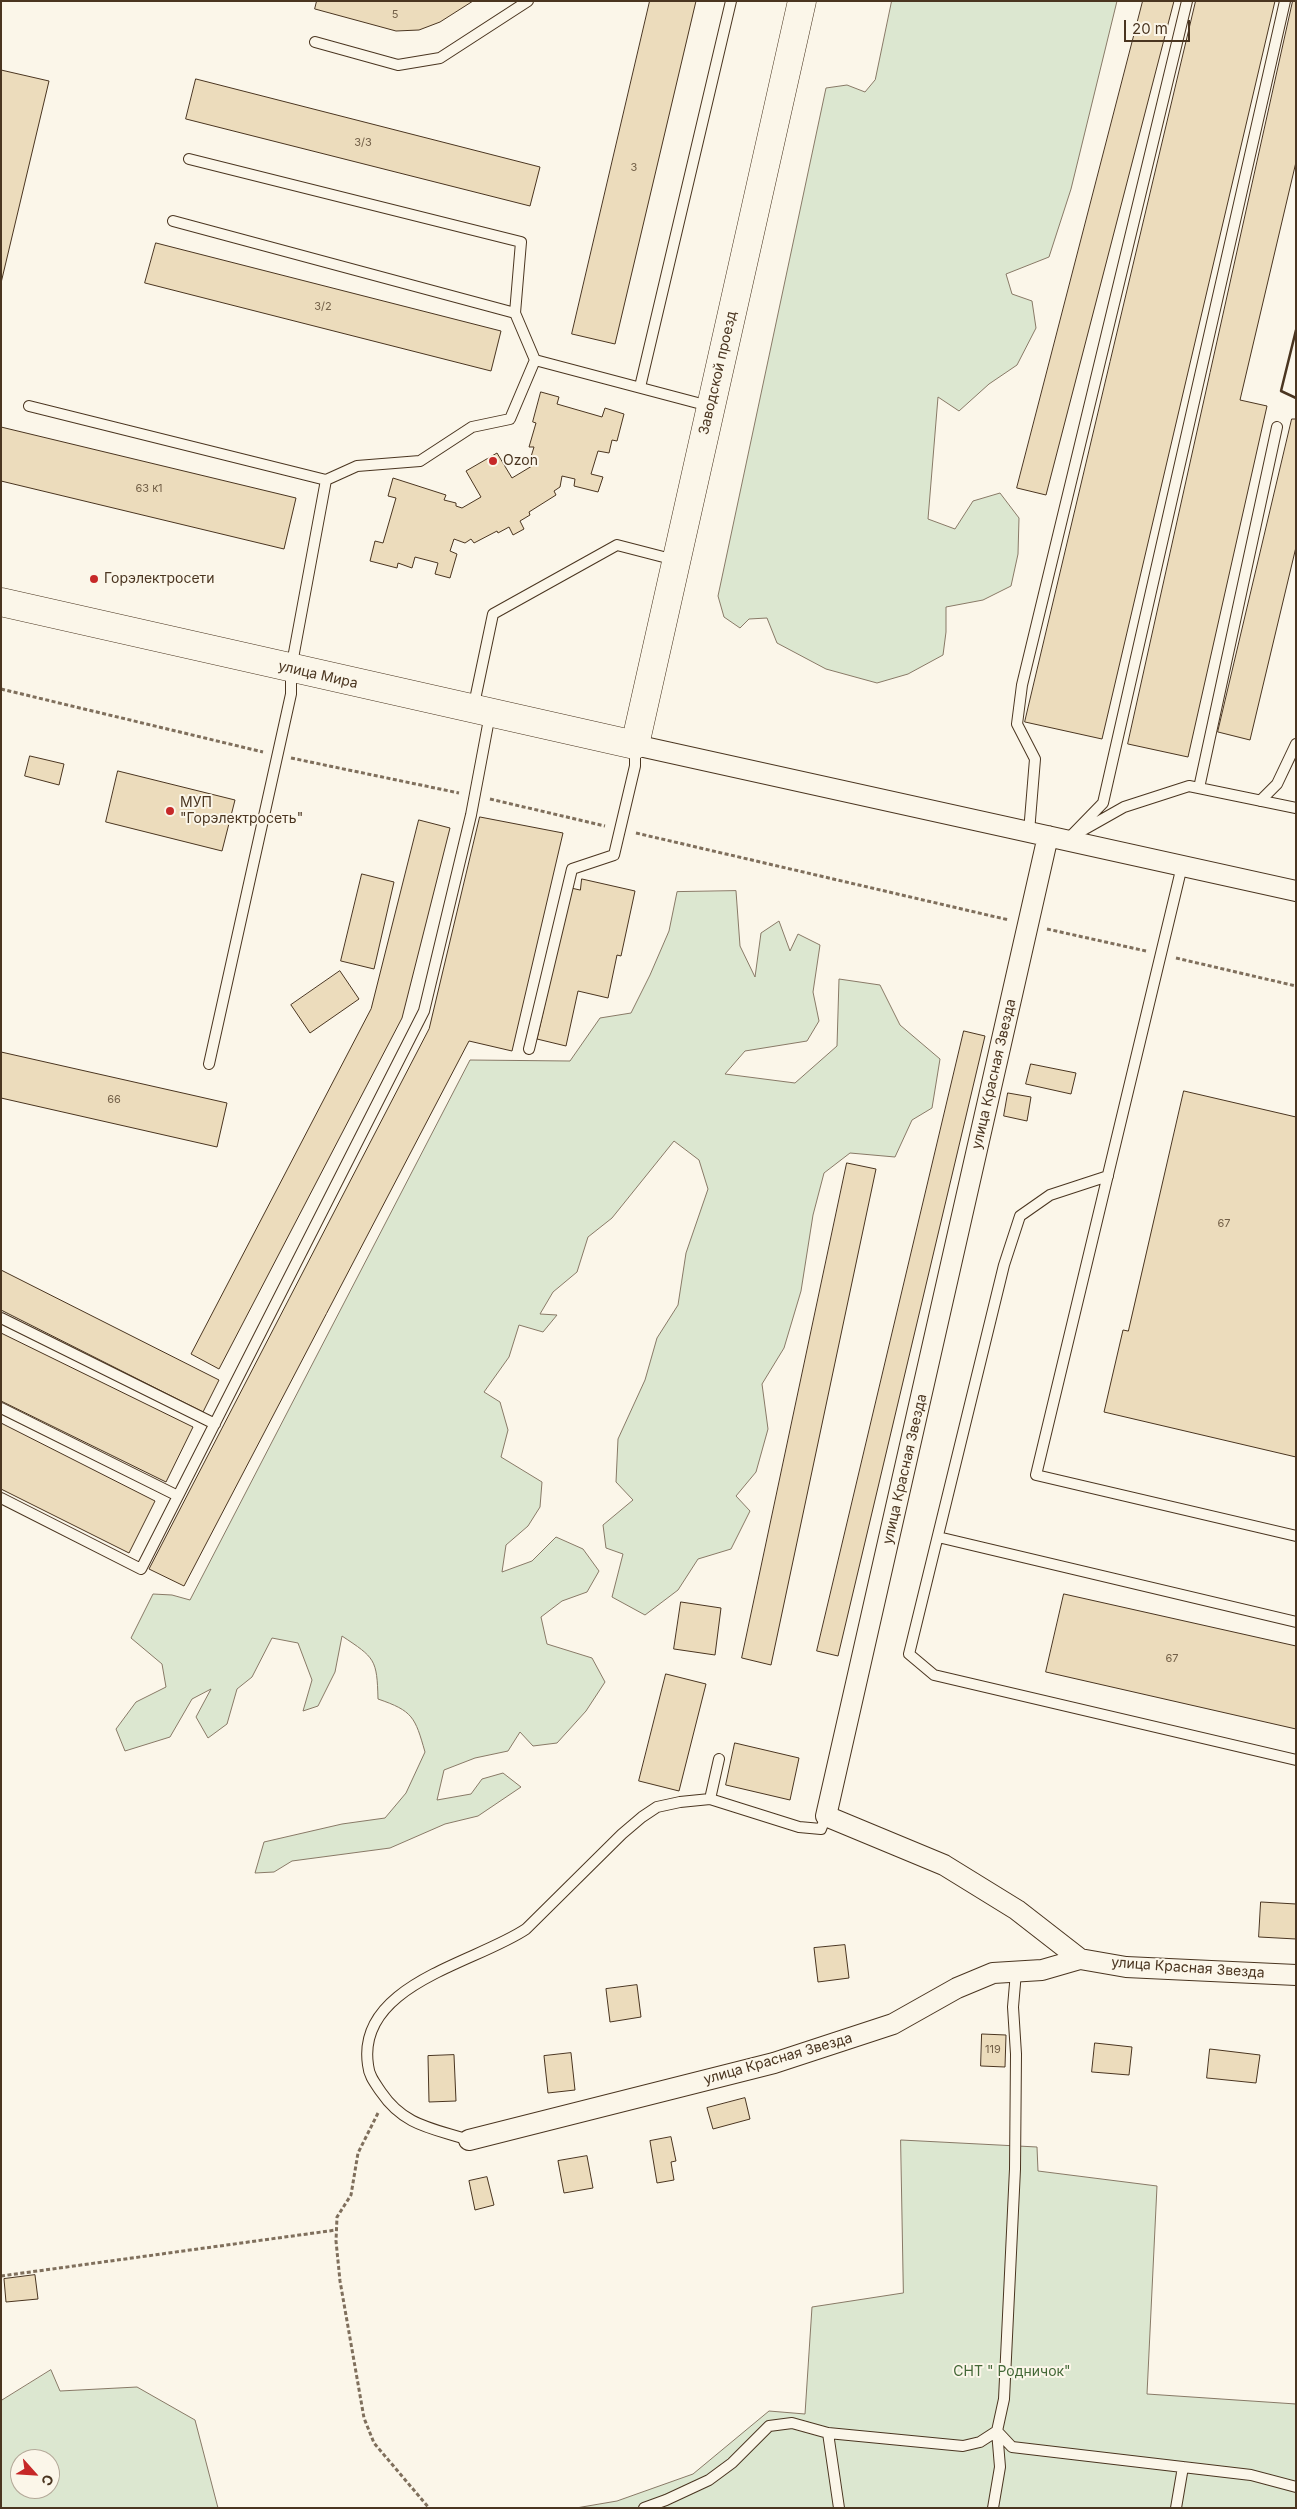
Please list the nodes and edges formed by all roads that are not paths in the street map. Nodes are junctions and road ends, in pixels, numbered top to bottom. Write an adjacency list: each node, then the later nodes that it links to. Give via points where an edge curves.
1 (528, 1): 6 (lane, via 440,58 398,65)
2 (731, 1): 11 (lane)
3 (802, 1): 13 (main road, Заводской проезд)
4 (1187, 1): 25 (lane, via 1022,685 1017,724 1035,759)
5 (1285, 1): 25 (lane, via 1102,803)
6 (315, 42)
7 (189, 159): 9 (lane, via 521,242)
8 (173, 221): 9 (lane)
9 (515, 313): 10 (lane)
10 (536, 360): 11 (lane); 15 (lane, via 510,419 472,427 420,461 357,466)
11 (640, 387): 13 (lane)
12 (29, 406): 15 (lane)
13 (710, 406): 16 (main road, Заводской проезд)
14 (1277, 427): 22 (lane)
15 (326, 480): 18 (lane)
16 (676, 560): 19 (lane, via 617,545 493,614); 21 (main road, Заводской проезд)
17 (1, 602): 18 (main road, улица Мира)
18 (291, 669): 19 (main road, улица Мира); 29 (lane, via 291,694)
19 (481, 711): 21 (main road, улица Мира); 33 (lane, via 475,796 424,1011)
20 (1296, 744): 23 (lane, via 1277,784)
21 (635, 745): 25 (street); 28 (lane, via 635,766 614,855 572,868)
22 (1199, 788): 23 (lane); 25 (lane, via 1189,786)
23 (1260, 800): 24 (lane)
24 (1296, 808)
25 (1048, 836): 26 (street); 42 (street, улица Красная Звезда)
26 (1182, 866): 27 (street); 30 (lane)
27 (1296, 891)
28 (529, 1049)
29 (209, 1064)
30 (1108, 1176): 36 (lane, via 1036,1475); 37 (lane, via 1050,1195 1020,1216 1004,1265)
31 (1, 1318): 33 (lane)
32 (1, 1408): 34 (lane)
33 (215, 1424): 34 (lane)
34 (178, 1496): 35 (lane, via 141,1569)
35 (1, 1498)
36 (1296, 1536)
37 (938, 1537): 38 (lane); 40 (lane, via 909,1654 934,1675)
38 (1296, 1622)
39 (719, 1759): 41 (lane)
40 (1296, 1760)
41 (710, 1799): 42 (lane, via 798,1827 821,1829); 46 (lane, via 658,1807 622,1834 526,1929 502,1944 424,1978 382,2010 370,2032 366,2055 369,2074 398,2113 421,2126)
42 (826, 1816): 43 (street, улица Красная Звезда, via 944,1865 1017,1910)
43 (1080, 1959): 44 (street, улица Красная Звезда, via 1042,1970); 45 (street, улица Красная Звезда, via 1126,1967)
44 (1016, 1972): 46 (street, улица Красная Звезда, via 993,1974 958,1988 892,2024 774,2063); 47 (lane, via 1013,2008 1015,2169 1004,2399)
45 (1296, 1975)
46 (468, 2140)
47 (997, 2431): 48 (lane, via 980,2442 963,2446); 49 (lane, via 1012,2446); 53 (lane, via 1000,2467)
48 (828, 2433): 51 (lane, via 792,2423 769,2426 732,2463 709,2480); 52 (lane)
49 (1183, 2467): 50 (lane, via 1251,2475); 54 (lane)
50 (1296, 2488)
51 (648, 2507)
52 (838, 2508)
53 (993, 2508)
54 (1176, 2508)

